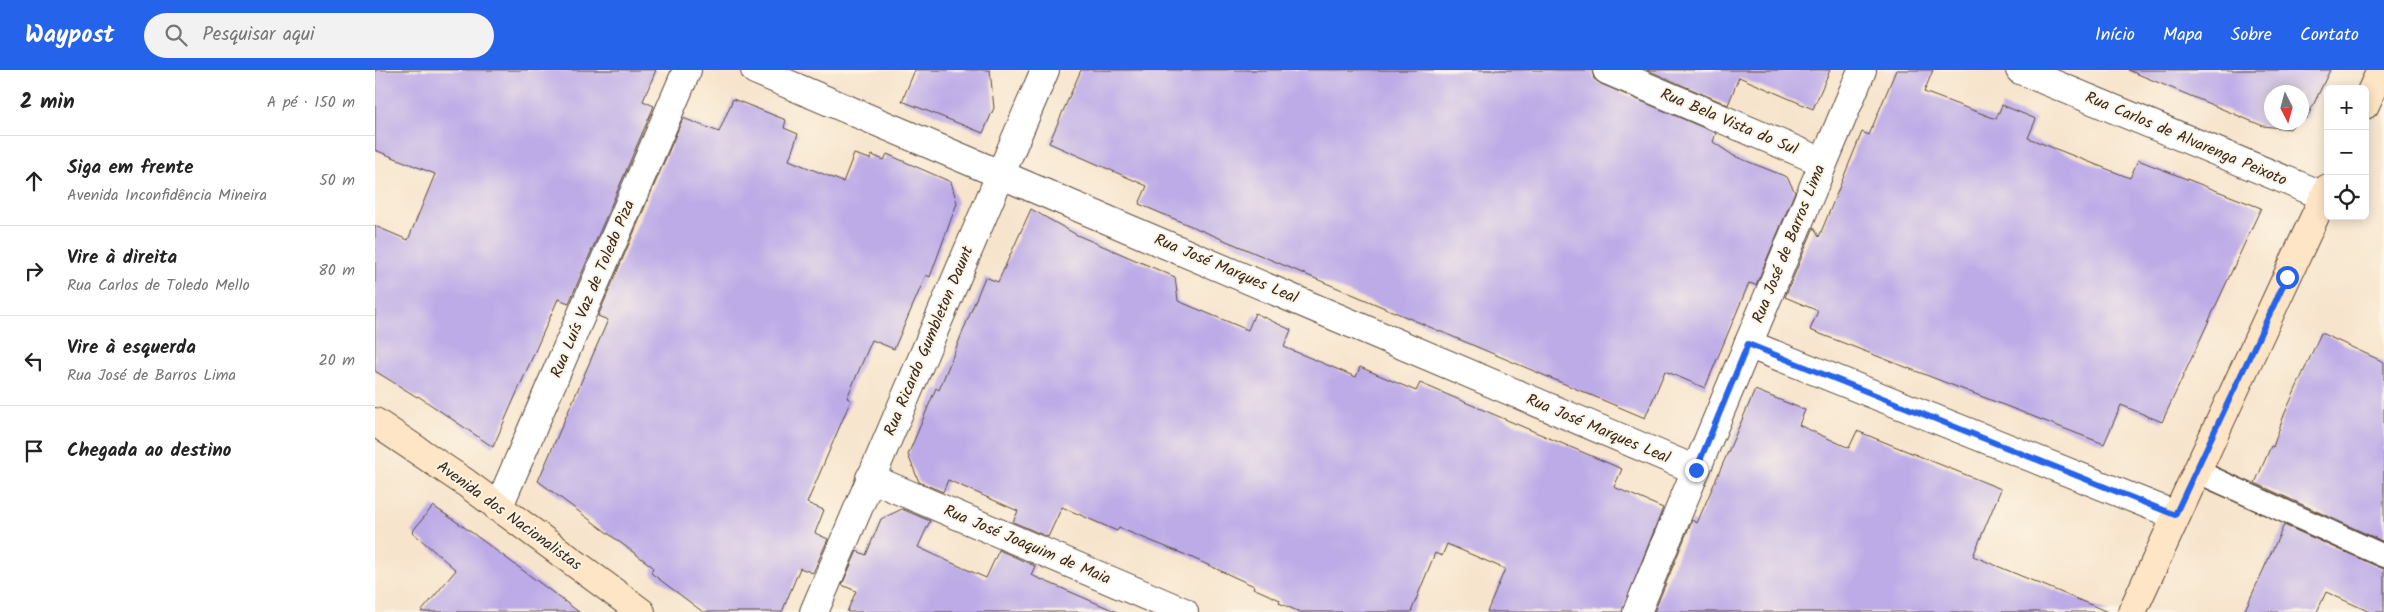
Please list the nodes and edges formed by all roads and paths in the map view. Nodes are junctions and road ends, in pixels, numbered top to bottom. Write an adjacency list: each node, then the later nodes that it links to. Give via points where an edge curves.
1 (687, 70): 18 (street, Rua Luís Vaz de Toledo Piza)
2 (755, 70): 10 (street, Rua José Marques Leal)
3 (1045, 70): 10 (street, Rua Ricardo Gumbleton Daunt)
4 (1607, 70): 9 (street, Rua Bela Vista do Sul)
5 (1862, 70): 9 (street, Rua José de Barros Lima)
6 (2020, 70): 11 (street, Rua Carlos de Alvarenga Peixoto)
7 (2381, 70): 8 (street)
8 (2369, 96)
9 (1823, 162): 13 (street, Rua José de Barros Lima)
10 (1001, 173): 15 (street, Rua José Marques Leal); 17 (street, Rua Ricardo Gumbleton Daunt)
11 (2324, 191)
12 (2324, 196): 16 (street)
13 (1748, 344): 15 (street, Rua José de Barros Lima); 19 (street)
14 (375, 422): 18 (street, Avenida dos Nacionalistas)
15 (1696, 470): 24 (street, Rua José de Barros Lima)
16 (2196, 471): 19 (street); 20 (lane)
17 (871, 478): 22 (street, Rua Ricardo Gumbleton Daunt); 23 (street, Rua José Joaquim de Maia)
18 (498, 508): 21 (street, Avenida dos Nacionalistas)
19 (2175, 515): 25 (street)
20 (2384, 556)
21 (641, 612)
22 (814, 612)
23 (1184, 612)
24 (1637, 612)
25 (2132, 612)

